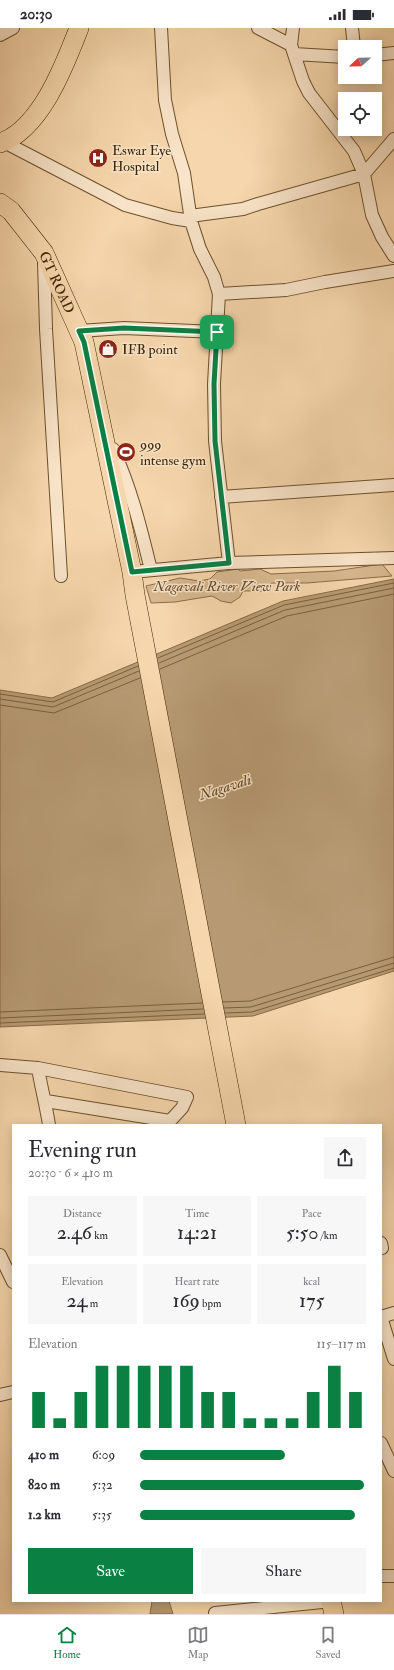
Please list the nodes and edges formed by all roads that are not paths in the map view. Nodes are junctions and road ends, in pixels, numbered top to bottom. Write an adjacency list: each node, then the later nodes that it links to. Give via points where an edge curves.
1 (13, 28): 8 (street)
2 (68, 28): 14 (main road, via 29,109)
3 (80, 28): 14 (main road, via 61,73 33,118 22,129)
4 (161, 28): 19 (street, via 165,100 184,173)
5 (258, 28): 10 (street)
6 (293, 28): 10 (street)
7 (352, 28): 9 (street)
8 (0, 35)
9 (353, 40)
10 (292, 49): 13 (street); 16 (street, via 303,81 354,151)
11 (394, 53): 12 (street)
12 (382, 54)
13 (338, 56)
14 (1, 139): 19 (street, via 125,205 172,218)
15 (394, 139): 16 (street)
16 (364, 174): 19 (street, via 243,209); 21 (street, via 372,215)
17 (0, 191): 18 (main road, GT ROAD, via 6,196)
18 (5, 207): 20 (main road, GT ROAD)
19 (190, 218): 23 (street, via 200,249 214,277)
20 (44, 253): 24 (main road, GT ROAD); 33 (street)
21 (394, 256)
22 (394, 271): 23 (street, via 286,290)
23 (218, 294): 25 (street)
24 (79, 331): 25 (street, via 124,328); 26 (main road, GT ROAD, via 84,342)
25 (217, 332): 28 (street, via 214,384 215,441)
26 (100, 422): 31 (street, via 127,484); 32 (main road, GT ROAD)
27 (394, 485): 28 (street)
28 (221, 497): 30 (street)
29 (394, 558): 30 (street)
30 (229, 563): 31 (street)
31 (151, 570): 32 (street)
32 (132, 572): 39 (main road, GT ROAD, via 134,595)
33 (61, 576)
34 (0, 1065): 35 (street)
35 (38, 1068): 36 (street); 37 (street, via 187,1097)
36 (46, 1101): 37 (street); 38 (street)
37 (170, 1123)
38 (48, 1124)
39 (236, 1124)
40 (4, 1257): 41 (street)
41 (12, 1279)
42 (394, 1313): 43 (street)
43 (382, 1317)
44 (382, 1320): 45 (street)
45 (394, 1359)
46 (12, 1392): 47 (street)
47 (0, 1396)
48 (382, 1445): 49 (street)
49 (394, 1471)
50 (382, 1576): 51 (street)
51 (394, 1576)
52 (327, 1606): 53 (street)
53 (215, 1613)

